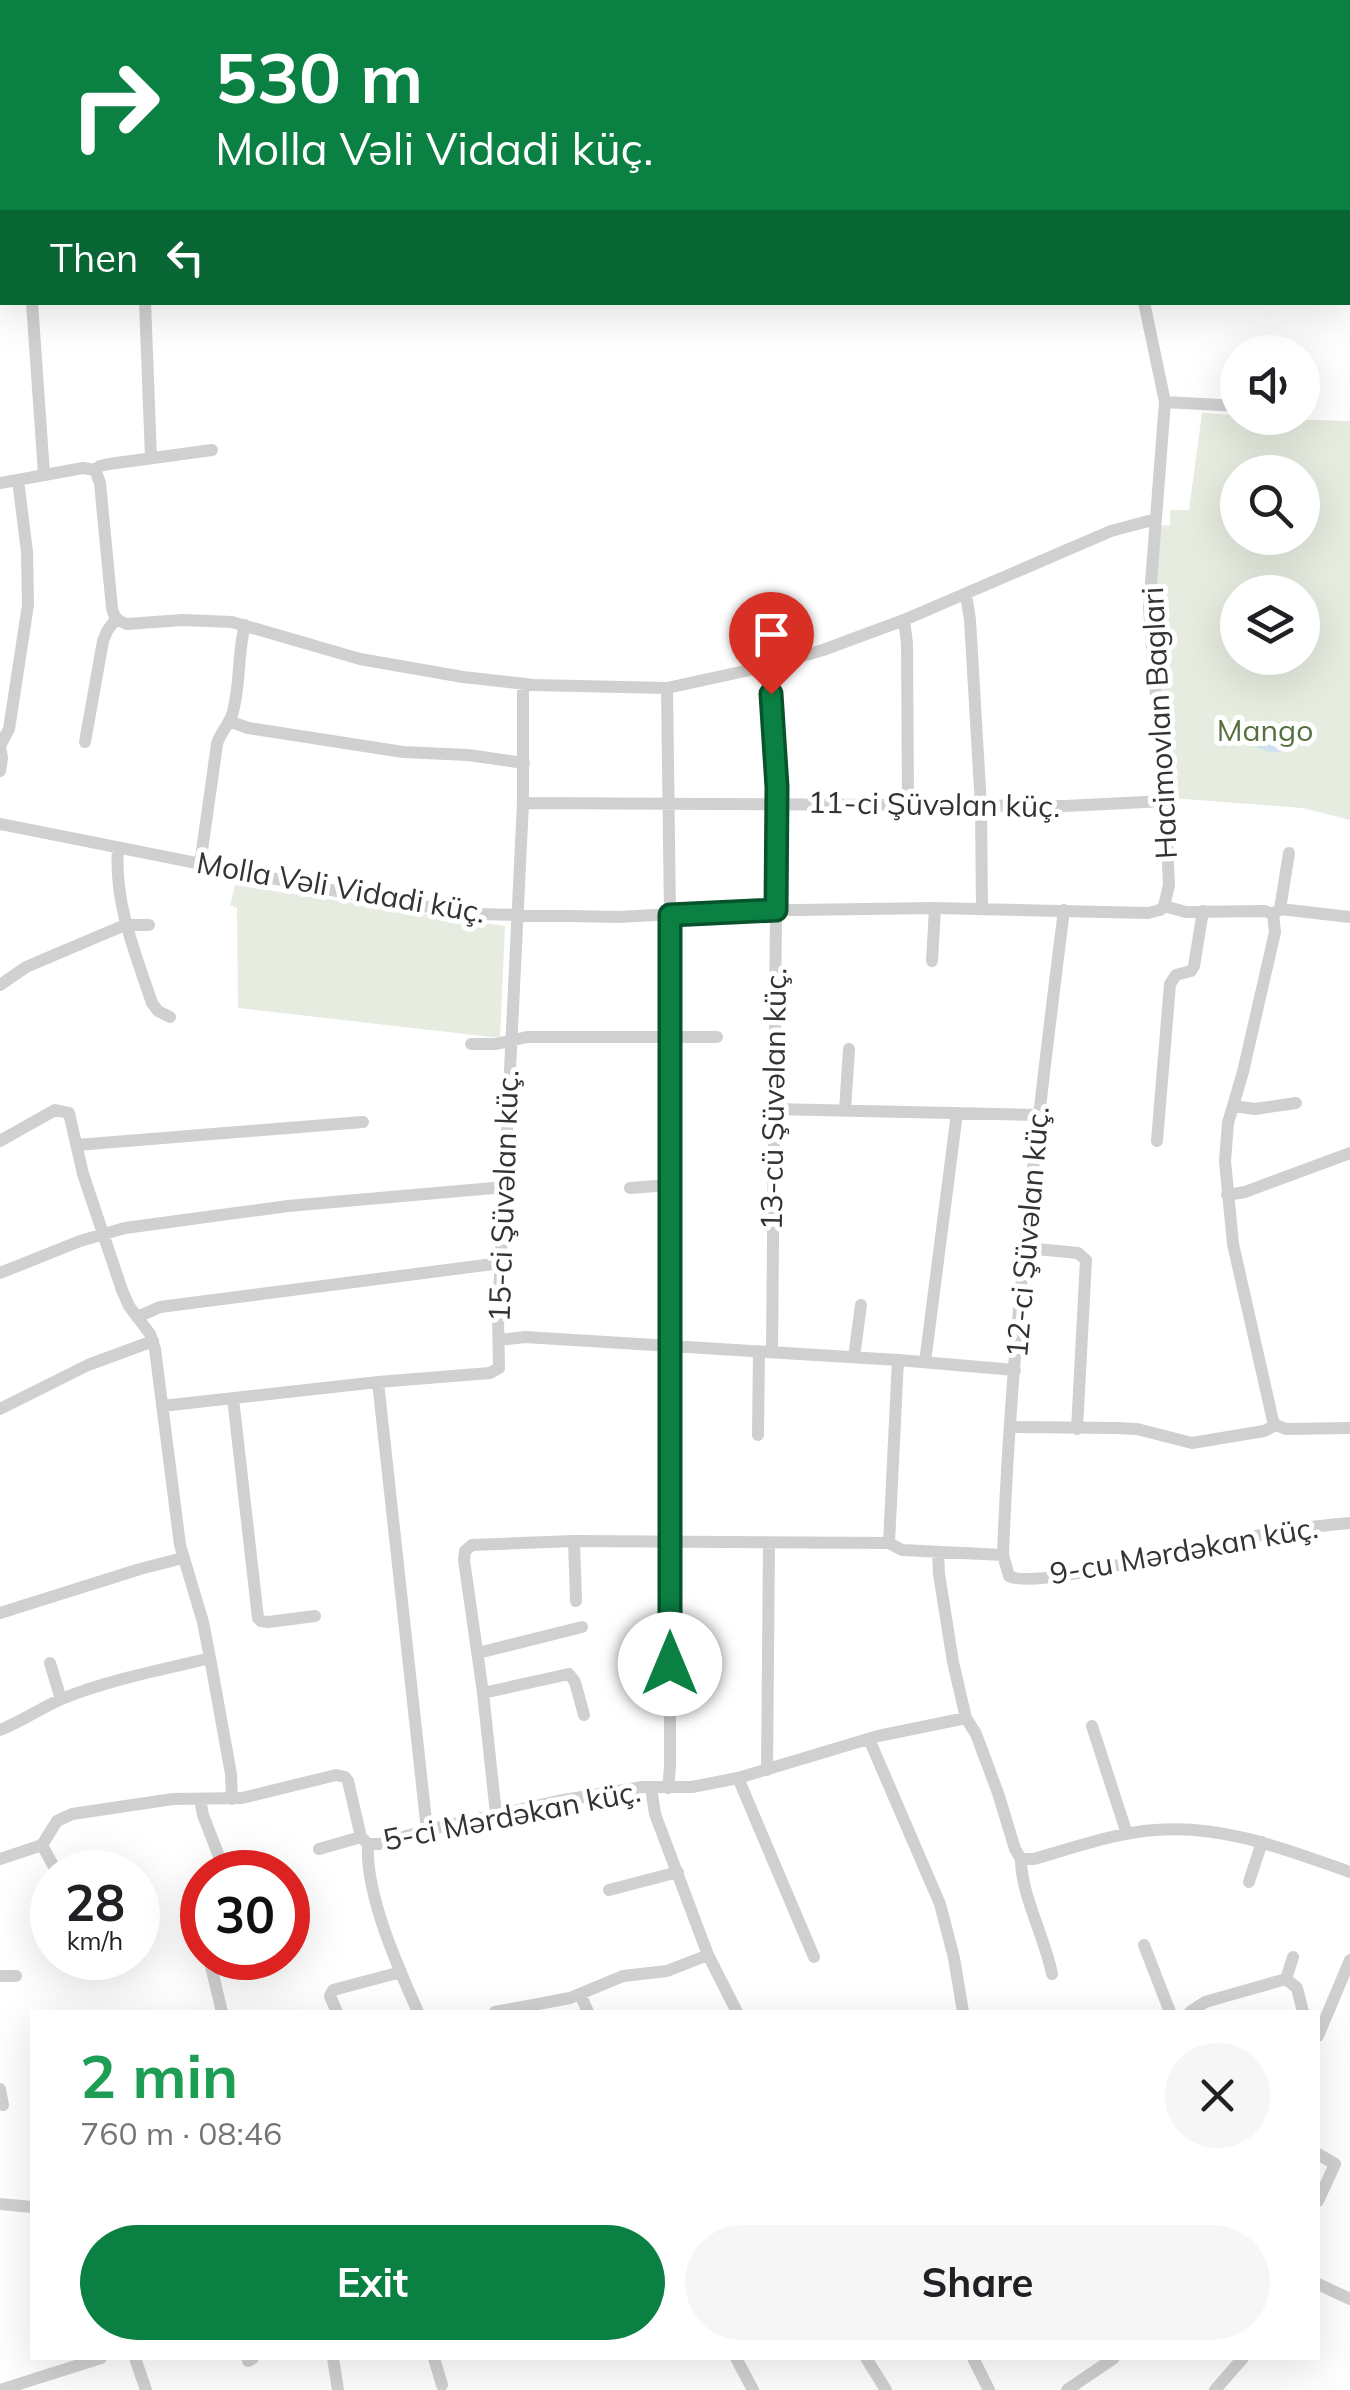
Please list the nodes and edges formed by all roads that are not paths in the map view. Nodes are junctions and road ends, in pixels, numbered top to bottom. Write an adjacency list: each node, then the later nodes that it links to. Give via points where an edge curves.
1 (32, 305): 9 (street)
2 (146, 305): 7 (street)
3 (1145, 305): 4 (street, Hacimovlan Baglari)
4 (1165, 402): 5 (street); 12 (street, Hacimovlan Baglari)
5 (1220, 405)
6 (212, 450): 7 (street)
7 (151, 457): 8 (street)
8 (95, 470): 9 (street); 14 (street)
9 (44, 474): 10 (street)
10 (18, 480): 11 (street); 22 (street, via 28,604)
11 (0, 483)
12 (1156, 519): 13 (street, via 1111,531); 25 (street, Hacimovlan Baglari, via 1150,608)
13 (966, 594): 15 (street); 30 (street)
14 (116, 619): 16 (street); 21 (street, via 103,641)
15 (904, 620): 17 (street); 28 (street)
16 (245, 625): 18 (street, via 360,658); 20 (street)
17 (768, 666): 19 (street); 27 (street, 13-cü Şüvəlan küç.)
18 (523, 684): 19 (street); 23 (street, 15-ci Şüvəlan küç.)
19 (666, 688): 29 (street)
20 (229, 721): 23 (street, via 403,752); 34 (street, via 217,744)
21 (85, 742)
22 (0, 746): 24 (street)
23 (524, 763): 26 (street, 15-ci Şüvəlan küç.)
24 (0, 771)
25 (1165, 800): 30 (street, 11-ci Şüvəlan küç.); 35 (street, Hacimovlan Baglari)
26 (522, 802): 29 (street, 11-ci Şüvəlan küç.); 43 (street, 15-ci Şüvəlan küç.)
27 (777, 804): 28 (street, 11-ci Şüvəlan küç.); 29 (street, 11-ci Şüvəlan küç.); 38 (street, 13-cü Şüvəlan küç.)
28 (908, 804): 30 (street, 11-ci Şüvəlan küç.)
29 (669, 805): 42 (street)
30 (982, 806): 37 (street)
31 (0, 824): 32 (street, Molla Vəli Vidadi küç.)
32 (118, 849): 34 (street, Molla Vəli Vidadi küç.); 45 (street)
33 (1289, 853): 41 (street)
34 (200, 865): 43 (street, Molla Vəli Vidadi küç., via 441,910)
35 (1164, 906): 39 (street, Molla Vəli Vidadi küç., via 1148,913); 40 (street, Molla Vəli Vidadi küç.)
36 (935, 908): 37 (street, Molla Vəli Vidadi küç.); 38 (street, Molla Vəli Vidadi küç.); 47 (street)
37 (982, 908): 39 (street, Molla Vəli Vidadi küç.)
38 (776, 910): 42 (street, Molla Vəli Vidadi küç.); 57 (street, 13-cü Şüvəlan küç.)
39 (1064, 910): 60 (street, 12-ci Şüvəlan küç.)
40 (1203, 911): 41 (street, Molla Vəli Vidadi küç.); 63 (street, via 1194,966 1170,984)
41 (1277, 912): 44 (street, Molla Vəli Vidadi küç.); 56 (street)
42 (670, 915): 43 (street, Molla Vəli Vidadi küç.); 50 (street)
43 (516, 916): 52 (street, 15-ci Şüvəlan küç.)
44 (1350, 917)
45 (125, 925): 46 (street); 48 (street, via 26,966); 49 (street, via 152,1003)
46 (149, 925)
47 (932, 961)
48 (0, 984)
49 (170, 1017)
50 (669, 1037): 51 (street); 52 (street); 66 (street)
51 (717, 1037)
52 (510, 1040): 53 (street); 67 (street, 15-ci Şüvəlan küç.)
53 (471, 1044)
54 (849, 1048): 58 (street)
55 (1296, 1103): 56 (street)
56 (1233, 1106): 69 (street, via 1225,1148)
57 (773, 1108): 58 (street); 79 (street, 13-cü Şüvəlan küç.)
58 (846, 1110): 59 (street)
59 (957, 1113): 60 (street); 82 (street)
60 (1038, 1115): 71 (street, 12-ci Şüvəlan küç.)
61 (362, 1122): 64 (street)
62 (0, 1140): 64 (street, via 60,1109 69,1113)
63 (1156, 1142)
64 (76, 1145): 70 (street)
65 (1350, 1153): 69 (street)
66 (669, 1185): 68 (street); 78 (street)
67 (504, 1187): 70 (street, via 288,1206); 72 (street, 15-ci Şüvəlan küç.)
68 (630, 1188)
69 (1227, 1195): 88 (street, via 1250,1328)
70 (104, 1233): 73 (street); 75 (street)
71 (1026, 1248): 83 (street, 12-ci Şüvəlan küç.); 91 (street, via 1078,1252 1086,1260)
72 (502, 1263): 75 (street, via 160,1307); 76 (street, 15-ci Şüvəlan küç.)
73 (0, 1272)
74 (861, 1305): 80 (street)
75 (137, 1317): 77 (street)
76 (499, 1340): 78 (street); 84 (street, 15-ci Şüvəlan küç., via 496,1372)
77 (153, 1341): 86 (street); 87 (street)
78 (670, 1346): 79 (street); 95 (street)
79 (766, 1352): 80 (street); 92 (street, 13-cü Şüvəlan küç.)
80 (854, 1357): 81 (street)
81 (898, 1360): 82 (street); 97 (street)
82 (926, 1362): 83 (street)
83 (1015, 1370): 89 (street, 12-ci Şüvəlan küç.)
84 (378, 1382): 85 (street, 15-ci Şüvəlan küç.); 122 (street)
85 (233, 1398): 86 (street, 15-ci Şüvəlan küç.); 103 (street, via 256,1612 268,1622)
86 (162, 1406): 100 (street)
87 (0, 1410)
88 (1276, 1425): 90 (street); 91 (street, via 1192,1442 1136,1430)
89 (1011, 1427): 91 (street); 99 (street, 12-ci Şüvəlan küç.)
90 (1350, 1428)
91 (1077, 1429)
92 (758, 1435)
93 (1350, 1523): 99 (street, 9-cu Mərdəkan küç., via 1020,1580 1009,1576)
94 (574, 1542): 95 (street, 9-cu Mərdəkan küç.); 101 (street); 105 (street, 9-cu Mərdəkan küç., via 466,1550)
95 (669, 1542): 96 (street, 9-cu Mərdəkan küç.); 118 (street)
96 (769, 1543): 97 (street, 9-cu Mərdəkan küç.); 115 (street)
97 (889, 1543): 98 (street, 9-cu Mərdəkan küç.)
98 (938, 1552): 99 (street, 9-cu Mərdəkan küç.); 111 (street)
99 (1003, 1555)
100 (183, 1558): 102 (street); 106 (street)
101 (576, 1601)
102 (0, 1614)
103 (315, 1616)
104 (582, 1628): 105 (street)
105 (478, 1653): 108 (street, 9-cu Mərdəkan küç.)
106 (210, 1658): 109 (street); 120 (street)
107 (50, 1663): 109 (street)
108 (483, 1693): 110 (street, via 569,1674); 121 (street, 9-cu Mərdəkan küç.)
109 (60, 1699): 113 (street)
110 (584, 1715)
111 (966, 1718): 114 (street, 5-ci Mərdəkan küç.); 130 (street)
112 (1092, 1726): 123 (street)
113 (0, 1730)
114 (869, 1739): 115 (street, 5-ci Mərdəkan küç.); 156 (street, via 940,1904)
115 (768, 1770): 116 (street, 5-ci Mərdəkan küç.)
116 (738, 1778): 118 (street, 5-ci Mərdəkan küç.); 138 (street)
117 (650, 1787): 118 (street, 5-ci Mərdəkan küç.); 121 (street, 5-ci Mərdəkan küç.); 132 (street)
118 (668, 1788)
119 (200, 1799): 120 (street, 5-ci Mərdəkan küç.); 126 (street, 5-ci Mərdəkan küç., via 72,1814); 129 (street)
120 (232, 1799): 124 (street, 5-ci Mərdəkan küç., via 341,1775)
121 (496, 1814): 122 (street, 5-ci Mərdəkan küç.)
122 (428, 1830): 124 (street, 5-ci Mərdəkan küç., via 379,1844)
123 (1127, 1834): 125 (street, via 1191,1830); 130 (street)
124 (364, 1840): 127 (street); 141 (street)
125 (1262, 1842): 133 (street); 134 (street)
126 (42, 1844): 128 (street); 131 (street, 5-ci Mərdəkan küç.)
127 (318, 1849)
128 (45, 1850)
129 (216, 1850)
130 (1021, 1858): 142 (street)
131 (0, 1859)
132 (678, 1872): 135 (street); 137 (street)
133 (1350, 1872)
134 (1250, 1882)
135 (610, 1890)
136 (1144, 1945): 157 (street)
137 (708, 1954): 147 (street); 155 (street)
138 (814, 1957)
139 (1293, 1957): 145 (street)
140 (1350, 1960): 148 (street)
141 (401, 1972): 151 (street, via 333,1990); 152 (street)
142 (1052, 1974)
143 (0, 1976): 144 (street)
144 (16, 1976)
145 (1286, 1979): 158 (street); 159 (street)
146 (214, 1980): 150 (street)
147 (580, 1994): 153 (street); 154 (street)
148 (1336, 1996): 149 (street); 160 (street)
149 (1350, 2003)
150 (222, 2010)
151 (336, 2010)
152 (417, 2010)
153 (504, 2010)
154 (587, 2010)
155 (736, 2010)
156 (963, 2010)
157 (1169, 2010)
158 (1193, 2010)
159 (1302, 2010)
160 (1320, 2020)
161 (0, 2088): 162 (street)
162 (4, 2104)
163 (1320, 2155): 164 (street)
164 (1334, 2164): 165 (street); 166 (street)
165 (1350, 2170)
166 (1320, 2196)
167 (0, 2204): 168 (street)
168 (30, 2207)
169 (1320, 2285): 170 (street)
170 (1350, 2300)
171 (95, 2360): 181 (street)
172 (136, 2360): 182 (street)
173 (333, 2360): 183 (street)
174 (438, 2360): 180 (street)
175 (737, 2360): 184 (street)
176 (867, 2360): 185 (street)
177 (975, 2360): 186 (street)
178 (1111, 2360): 187 (street)
179 (1237, 2360): 188 (street)
180 (442, 2385)
181 (0, 2390)
182 (146, 2390)
183 (338, 2390)
184 (753, 2390)
185 (886, 2390)
186 (989, 2390)
187 (1067, 2390)
188 (1215, 2390)

